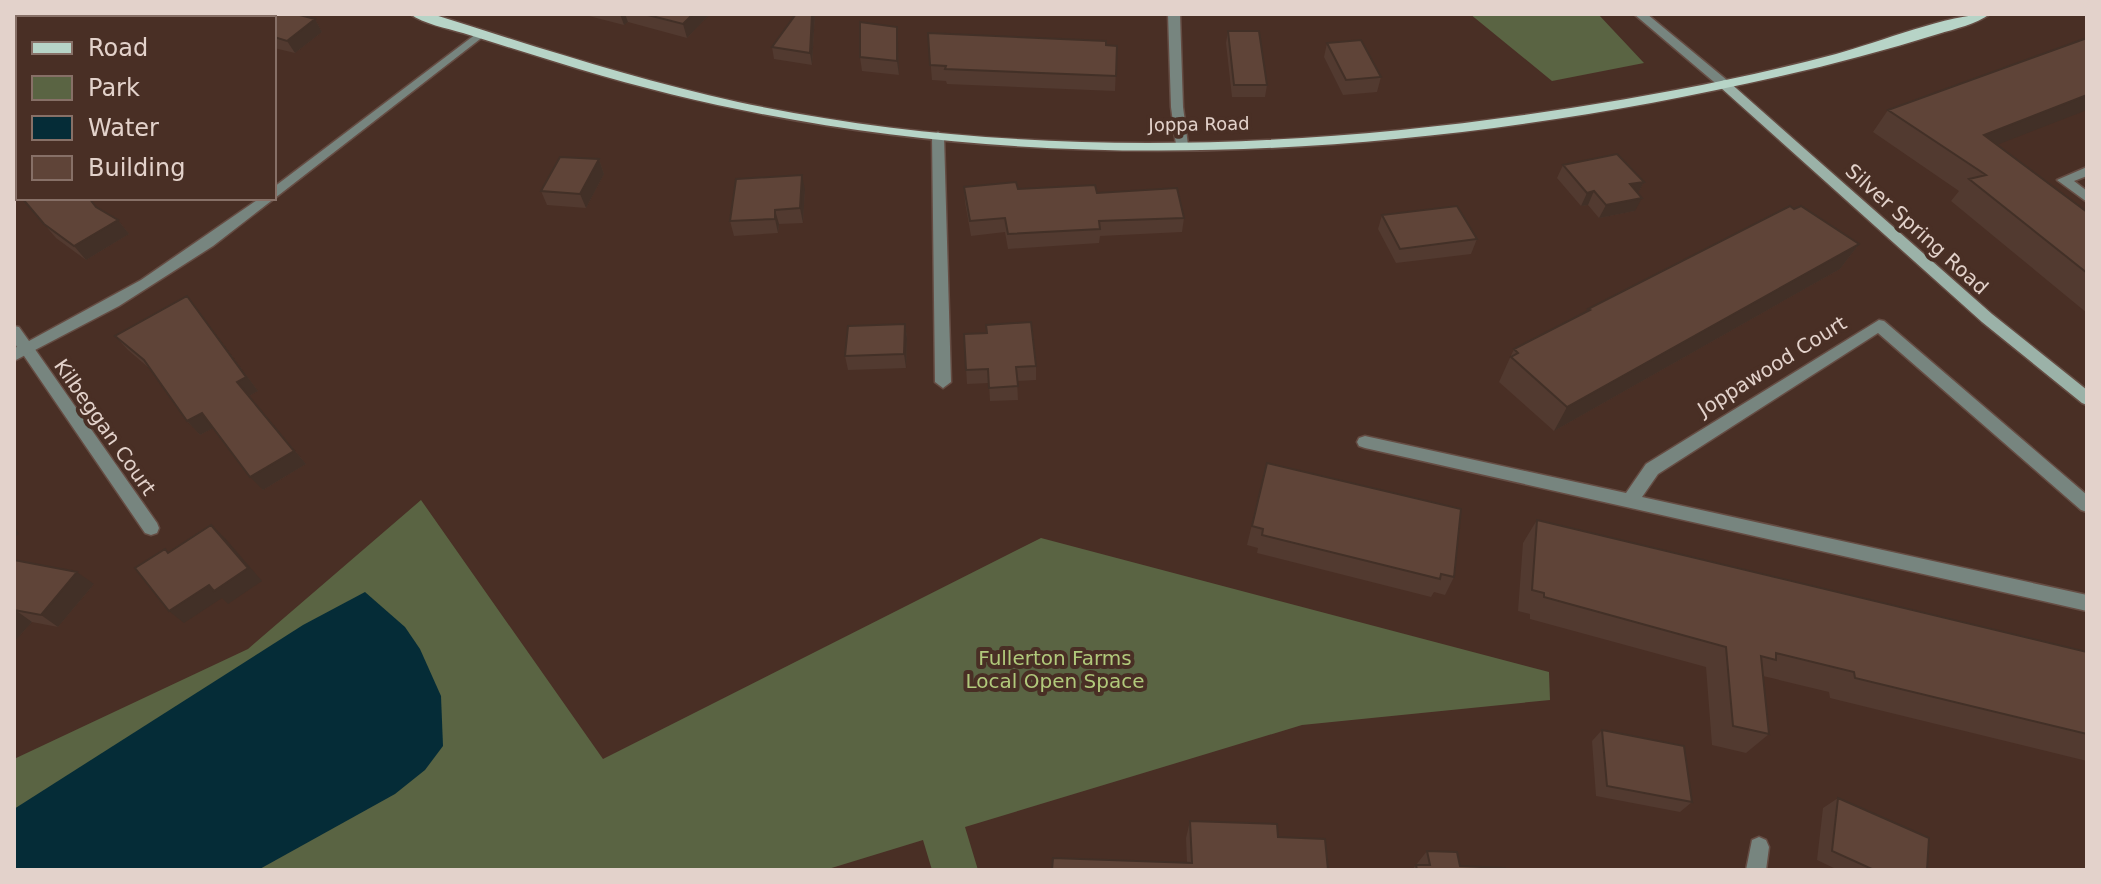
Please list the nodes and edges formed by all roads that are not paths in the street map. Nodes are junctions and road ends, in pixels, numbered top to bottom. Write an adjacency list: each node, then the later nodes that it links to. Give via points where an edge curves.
1 (417, 14): 5 (main road, Joppa Road)
2 (1174, 14): 8 (street)
3 (1640, 14): 6 (street)
4 (1983, 14): 6 (main road, Joppa Road, via 1867,50)
5 (480, 34): 7 (main road, Joppa Road, via 725,104); 10 (street)
6 (1724, 84): 8 (main road, Joppa Road, via 1571,112 1414,132); 16 (main road, Silver Spring Road, via 1987,318)
7 (938, 136): 8 (main road, Joppa Road); 15 (street)
8 (1182, 145)
9 (2087, 171): 11 (street, via 2064,180)
10 (276, 192)
11 (2087, 198)
12 (266, 200): 14 (street, via 139,290)
13 (14, 331): 14 (street, Kilbeggan Court)
14 (20, 352): 20 (street, Kilbeggan Court)
15 (943, 382)
16 (2087, 399)
17 (1365, 442): 18 (street)
18 (1630, 501): 19 (street, Joppawood Court, via 1652,469 1879,325); 21 (street)
19 (2087, 505)
20 (151, 528)
21 (2087, 603)
22 (1759, 847): 23 (street)
23 (1756, 870)

